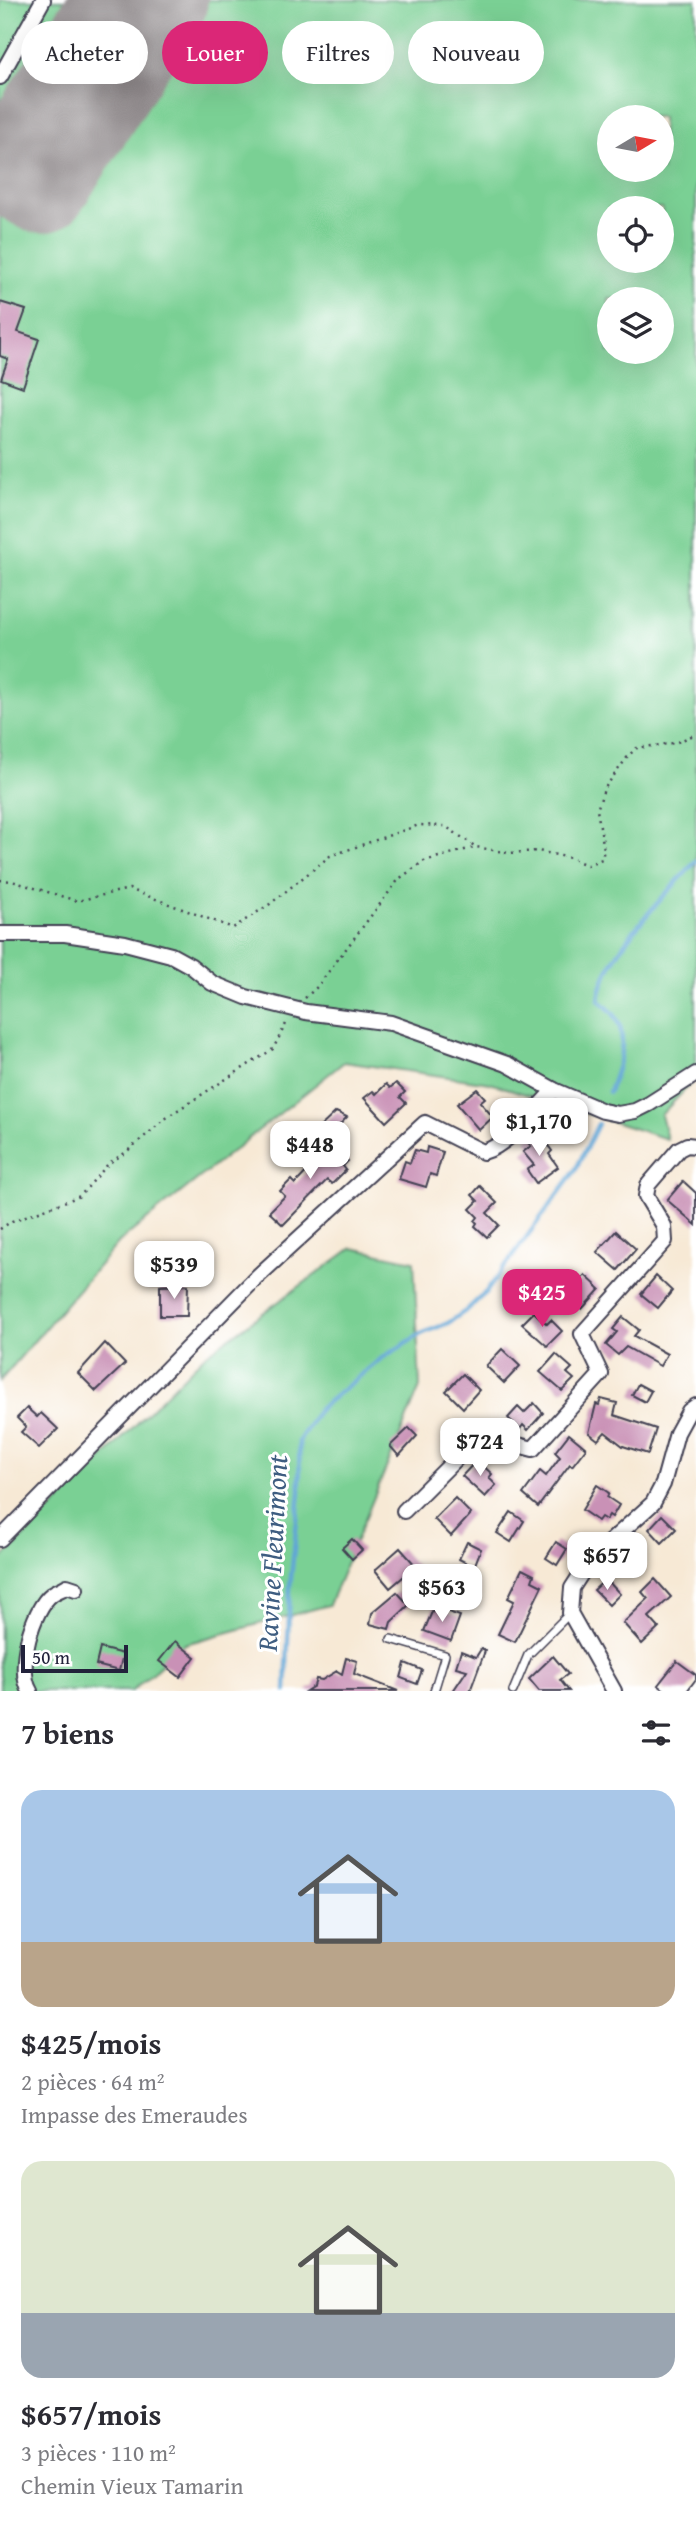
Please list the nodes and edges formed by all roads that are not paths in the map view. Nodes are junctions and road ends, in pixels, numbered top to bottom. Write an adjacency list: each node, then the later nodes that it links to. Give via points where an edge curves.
1 (43, 0): 2 (street)
2 (0, 77)
3 (0, 934): 5 (street, via 65,934 171,955 212,983 246,998 391,1023 507,1064)
4 (696, 1074): 5 (street, via 649,1104 618,1114)
5 (554, 1090): 9 (street, via 506,1140 483,1152 425,1123 258,1276)
6 (696, 1146): 8 (street, via 687,1144 679,1149 648,1185 646,1196 664,1226 664,1241 582,1334 601,1374 533,1449 492,1438 472,1443)
7 (696, 1406): 11 (street, via 677,1433 653,1503 576,1578)
8 (404, 1511)
9 (0, 1539)
10 (76, 1589): 13 (street, via 67,1586 41,1607 28,1640 25,1673)
11 (570, 1613): 15 (lane, via 528,1655); 16 (street)
12 (391, 1639): 14 (lane, via 445,1655)
13 (30, 1691)
14 (434, 1691)
15 (513, 1691)
16 (614, 1691)

